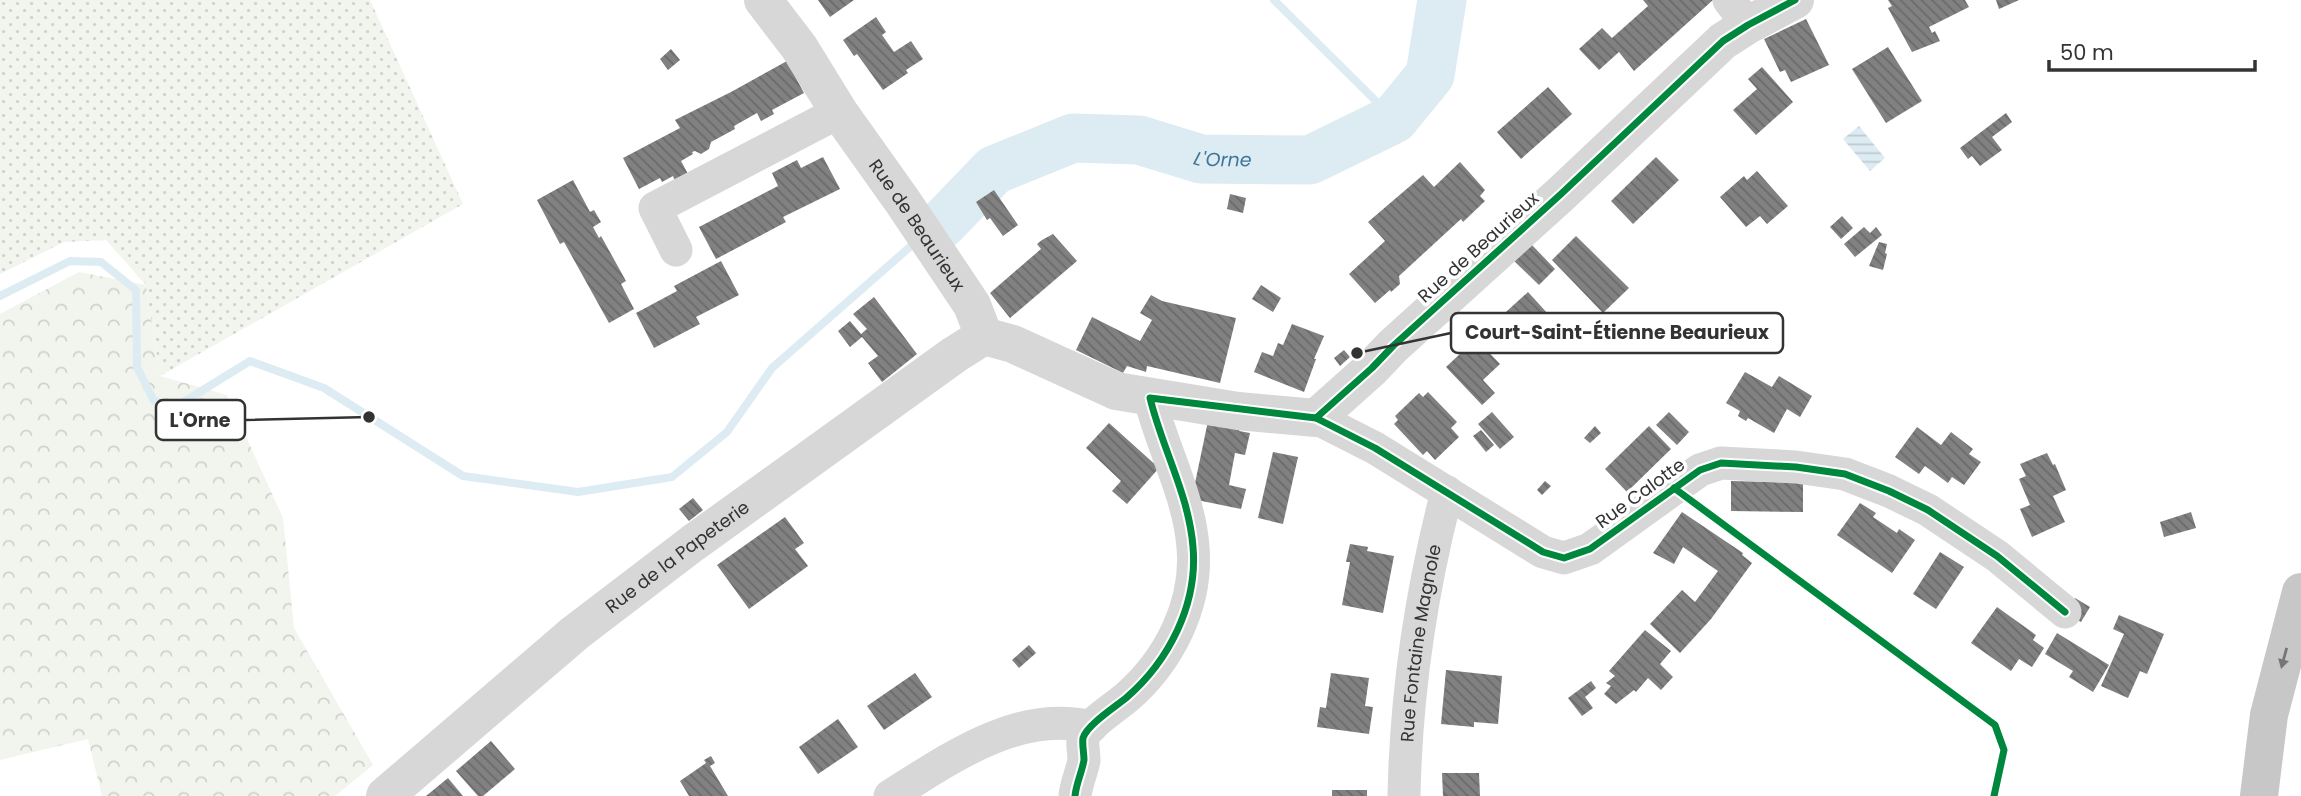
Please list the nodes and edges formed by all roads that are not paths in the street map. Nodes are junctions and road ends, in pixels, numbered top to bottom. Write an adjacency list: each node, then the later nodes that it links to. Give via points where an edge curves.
1 (763, 0): 4 (street, Rue de Beaurieux)
2 (1795, 0): 3 (street, Rue de Beaurieux)
3 (1738, 12): 8 (street, Rue de Beaurieux, via 1723,41)
4 (839, 112): 5 (street, via 655,208); 6 (street, Rue de Beaurieux, via 972,305)
5 (676, 250)
6 (984, 336): 7 (street, via 1013,344 1116,391); 14 (street, Rue de la Papeterie, via 586,625)
7 (1150, 398): 8 (street); 13 (street, via 1189,519 1194,549 1192,586 1186,612 1166,652 1135,690)
8 (1316, 418): 9 (street, Rue Calotte)
9 (1447, 492): 11 (street, Rue Calotte, via 1543,552 1564,558 1590,549 1700,470 1721,463 1845,474 1928,510 1997,556); 17 (street, Rue Fontaine Magnole, via 1420,610 1409,693)
10 (2301, 592): 18 (highway, one-way to 18, via 2269,715)
11 (2065, 612)
12 (2301, 695): 18 (highway)
13 (1091, 727): 15 (street, via 1052,723 1008,732); 16 (street, via 1083,738 1084,760)
14 (385, 796)
15 (890, 796)
16 (1075, 796)
17 (1404, 796)
18 (2260, 796)

